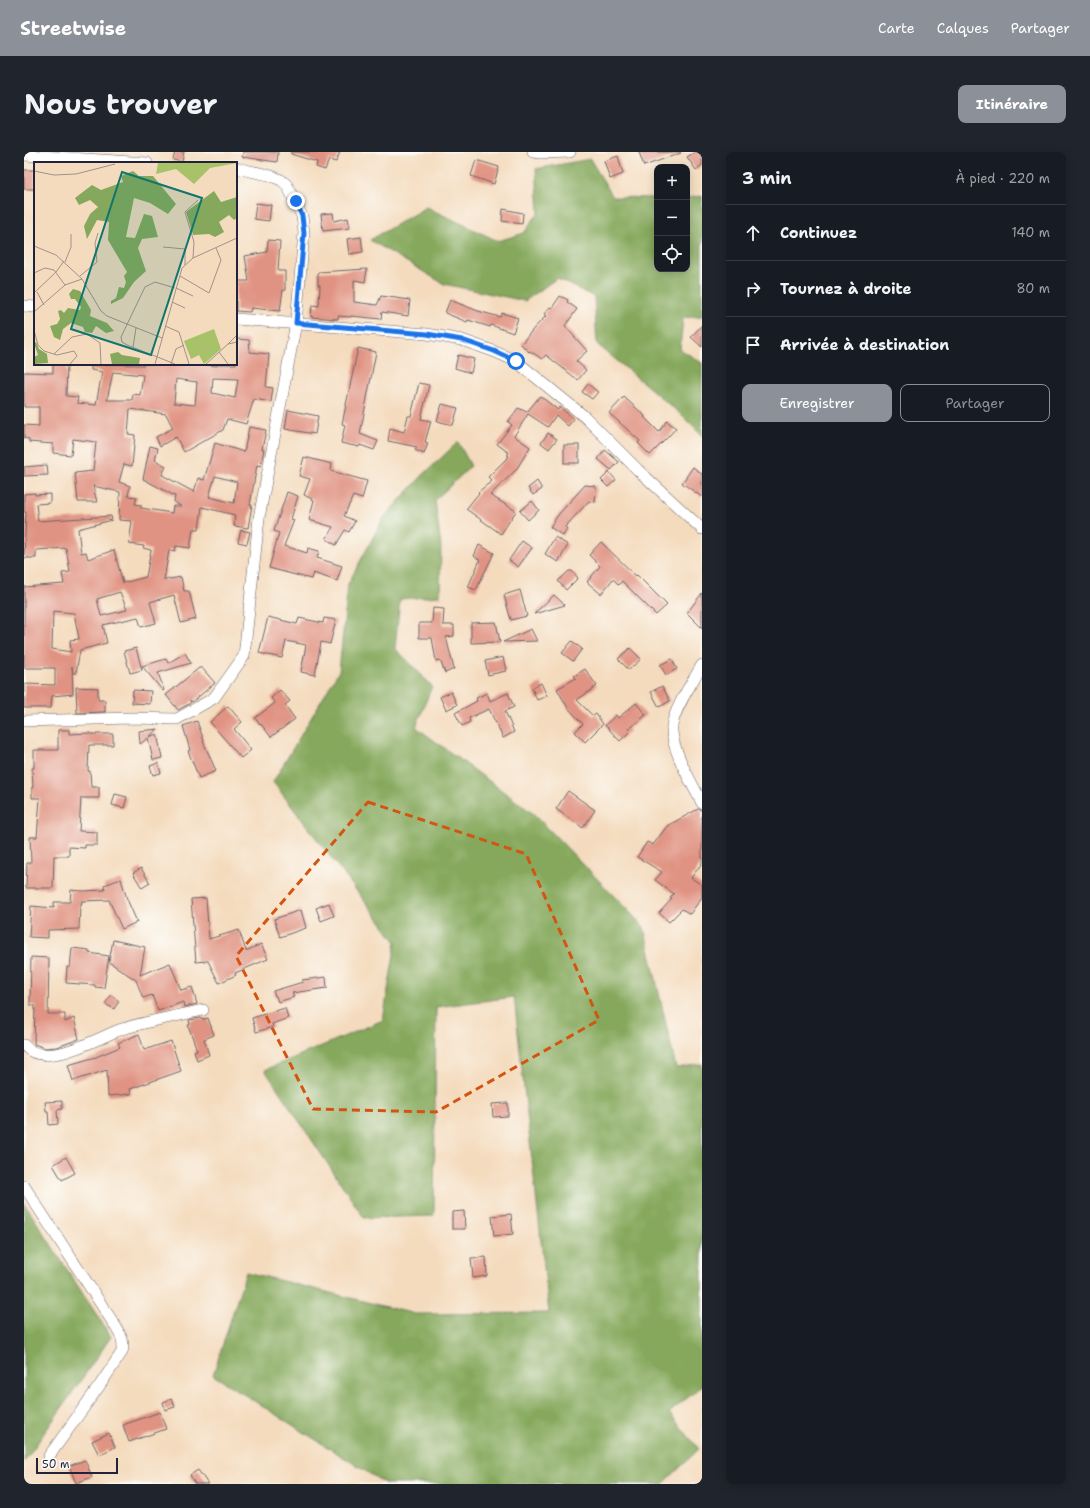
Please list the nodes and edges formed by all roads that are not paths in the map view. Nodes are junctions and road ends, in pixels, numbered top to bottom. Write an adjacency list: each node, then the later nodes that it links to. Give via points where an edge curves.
1 (533, 152): 2 (street)
2 (570, 152)
3 (24, 155): 4 (street)
4 (132, 162)
5 (237, 168): 9 (street, via 281,180 287,186 302,216 304,233)
6 (24, 306): 7 (street)
7 (34, 307)
8 (237, 319): 9 (street)
9 (296, 323): 10 (street, via 427,334 462,340 516,361 584,417); 12 (street, via 259,518 244,656 214,698 177,719)
10 (702, 528)
11 (702, 666): 13 (street, via 679,706 672,726 678,756)
12 (24, 721)
13 (702, 803)
14 (203, 1010): 15 (street, via 120,1030 77,1049 60,1053 41,1055)
15 (24, 1045)
16 (24, 1186): 17 (street, via 122,1337 124,1346 100,1385)
17 (49, 1456)

